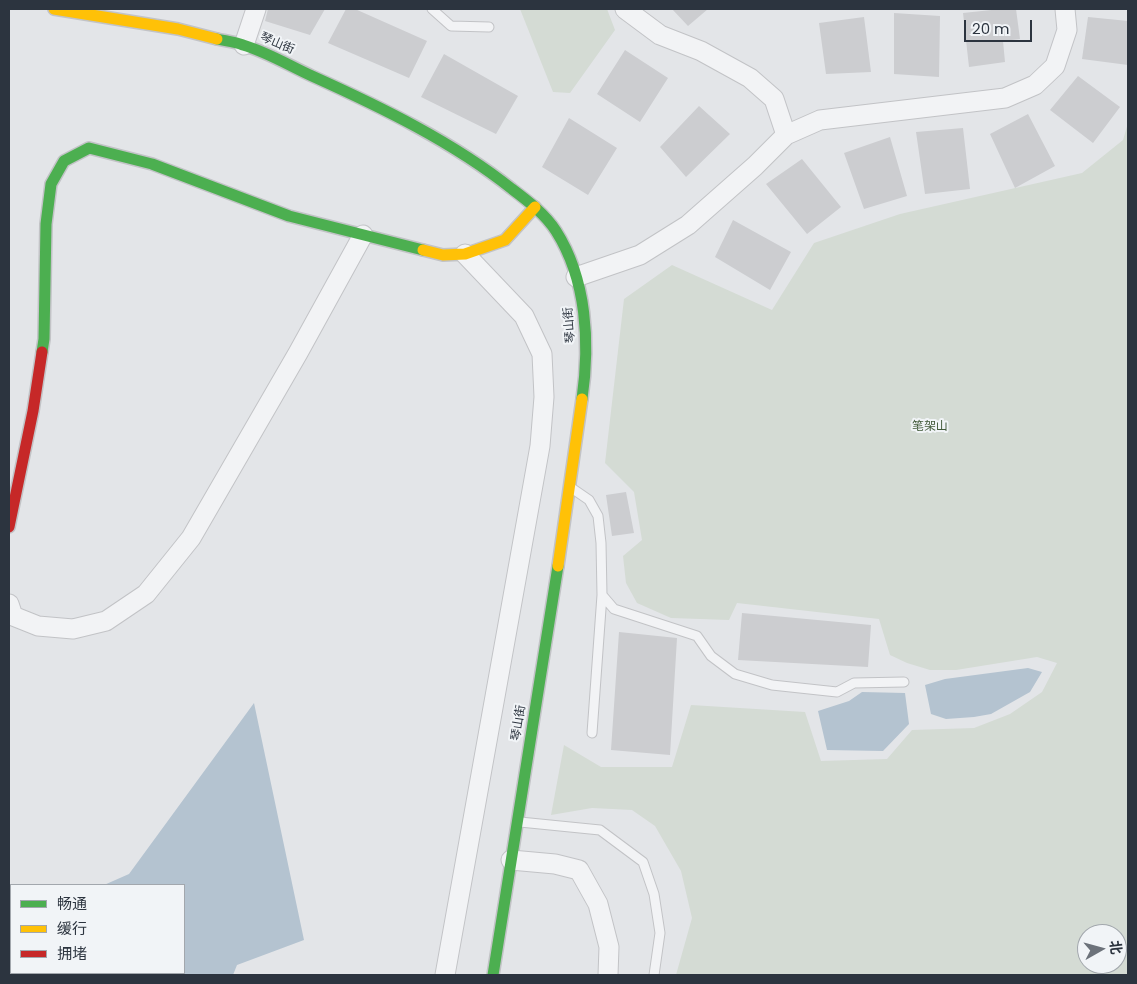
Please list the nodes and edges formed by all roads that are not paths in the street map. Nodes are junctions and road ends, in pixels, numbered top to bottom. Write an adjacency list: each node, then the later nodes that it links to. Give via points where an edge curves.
1 (54, 9): 7 (street, 琴山街, via 178,29)
2 (256, 9): 7 (street)
3 (432, 9): 6 (lane, via 452,26)
4 (625, 9): 8 (street, via 660,35 701,51 750,78 774,99)
5 (1066, 9): 8 (street, via 1067,30 1055,66 1035,85 1005,98 820,120)
6 (489, 27)
7 (244, 45): 9 (street, 琴山街, via 365,100 458,151)
8 (786, 135): 12 (street, via 688,225 640,255)
9 (536, 208): 11 (street, via 505,240); 12 (street, 琴山街, via 556,230 573,263)
10 (364, 235): 11 (street, via 443,255); 14 (street, via 289,216 152,164 125,157 89,148 64,160 50,184 44,339); 16 (street, via 191,538 146,594 106,621 73,629 38,626 13,616)
11 (465, 254): 21 (street, via 524,316 542,354 544,397 540,446)
12 (576, 277): 13 (street, 琴山街, via 586,339 584,384)
13 (569, 487): 15 (lane, via 589,500 598,516); 19 (street, 琴山街)
14 (9, 527)
15 (602, 596): 17 (lane, via 614,609 696,636 711,656 735,674 754,680 836,692 854,683); 18 (lane)
16 (9, 604)
17 (904, 682)
18 (592, 733)
19 (517, 822): 20 (street, 琴山街); 24 (lane, via 600,830 644,862 654,894 660,932)
20 (511, 860): 22 (street, 琴山街); 23 (street, via 579,870 598,904 609,947)
21 (445, 975)
22 (493, 975)
23 (608, 975)
24 (654, 975)

